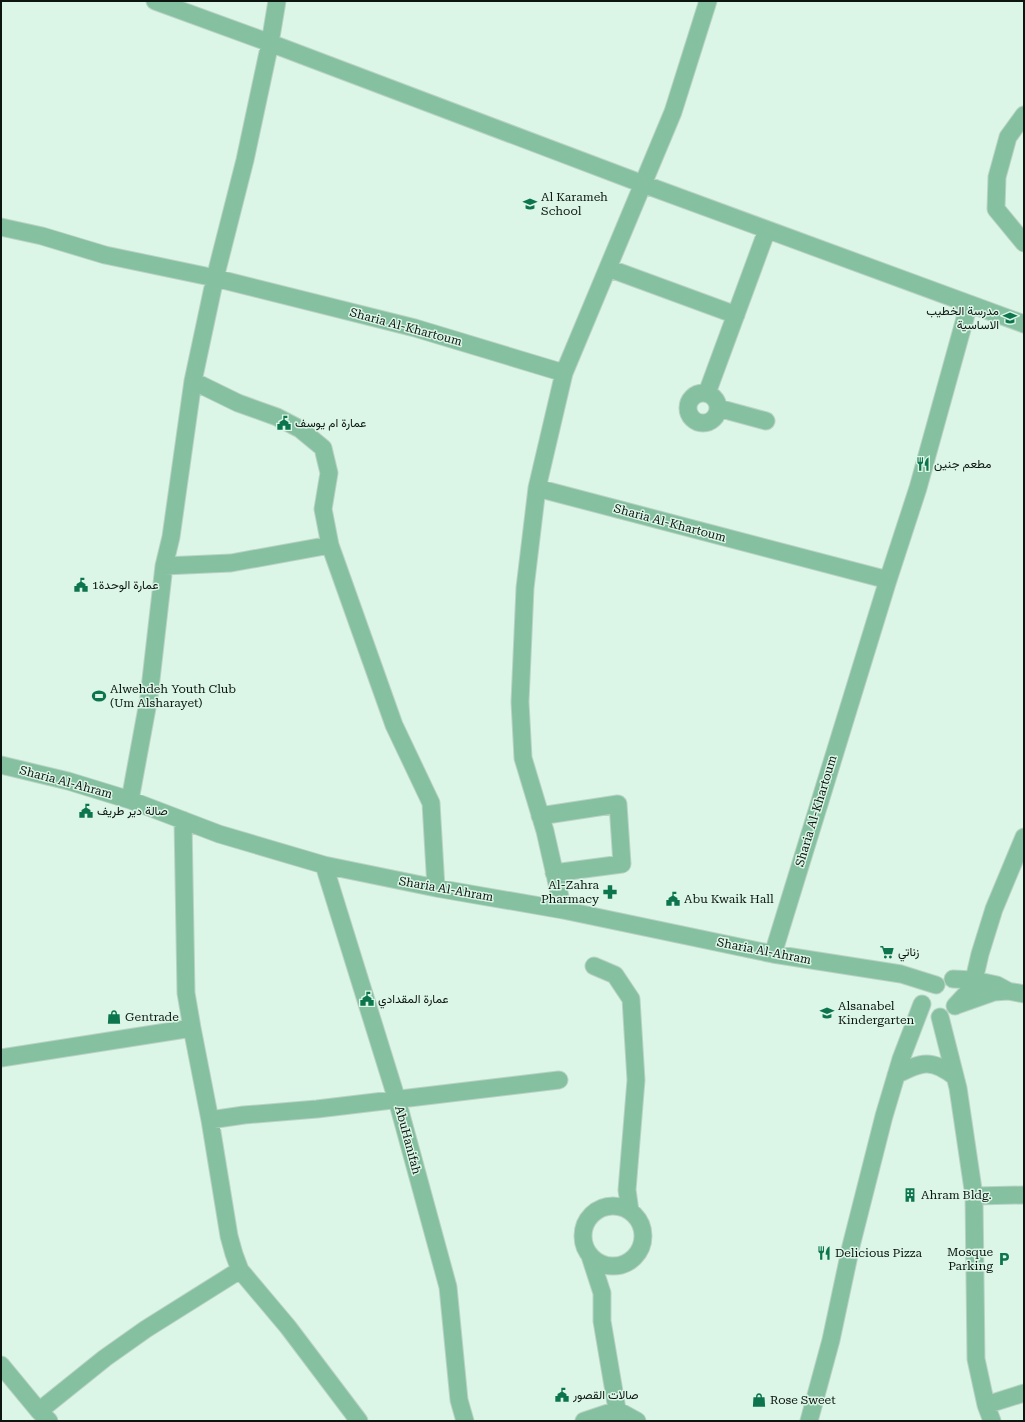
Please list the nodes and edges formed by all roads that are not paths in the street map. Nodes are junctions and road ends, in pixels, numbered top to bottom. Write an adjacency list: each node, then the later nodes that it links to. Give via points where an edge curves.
1 (155, 1): 4 (street)
2 (277, 1): 4 (street)
3 (708, 1): 6 (street, via 673,112)
4 (270, 43): 6 (street); 11 (street, via 245,160)
5 (1024, 115): 9 (street, via 1008,137 997,177 996,209)
6 (643, 184): 8 (street); 10 (street)
7 (1, 227): 11 (street, Sharia Al-Khartoum, via 105,255)
8 (767, 230): 12 (street); 13 (street)
9 (1024, 243)
10 (608, 268): 13 (street); 15 (street)
11 (215, 278): 15 (street, Sharia Al-Khartoum, via 415,328); 16 (street)
12 (969, 304): 14 (street); 23 (street, via 918,488)
13 (736, 315): 17 (street)
14 (1024, 324)
15 (564, 373): 20 (street)
16 (193, 381): 21 (street, via 238,403 277,417 300,429 323,448 329,473 323,509); 22 (street, via 171,538)
17 (707, 393): 18 (street, via 715,398); 18 (street, via 697,393 689,400 688,409 692,418 701,422 711,421)
18 (718, 408): 19 (street)
19 (766, 421)
20 (537, 488): 23 (street, Sharia Al-Khartoum); 26 (street, via 525,588 520,702 523,758)
21 (330, 545): 22 (street, via 231,563); 31 (street, via 394,725 431,804)
22 (164, 566): 25 (street, via 148,697)
23 (888, 580): 33 (street, Sharia Al-Khartoum)
24 (1, 765): 25 (street, Sharia Al-Ahram, via 68,781)
25 (130, 800): 27 (street, Sharia Al-Ahram)
26 (540, 816): 30 (street); 30 (street, via 618,804 622,864)
27 (183, 820): 29 (street, Sharia Al-Ahram, via 219,834); 41 (street, via 186,993)
28 (1024, 837): 34 (street, via 994,909)
29 (324, 865): 31 (street, Sharia Al-Ahram); 46 (street, AbuHanifah)
30 (554, 873): 32 (street)
31 (436, 888): 32 (street, Sharia Al-Ahram)
32 (563, 910): 33 (street, Sharia Al-Ahram)
33 (772, 954): 36 (street, Sharia Al-Ahram)
34 (980, 954): 37 (street); 38 (street, via 968,967)
35 (594, 966): 48 (street, via 615,974 631,999 636,1080)
36 (901, 974): 38 (street, Sharia Al-Ahram); 40 (street)
37 (974, 980): 38 (street, Sharia Al-Ahram); 39 (street, Sharia Al-Ahram); 40 (street, via 968,992)
38 (944, 983): 40 (street, via 928,989); 40 (street, via 955,995)
39 (1016, 992): 40 (street, via 994,992)
40 (937, 1009): 43 (street); 45 (street, via 961,1060)
41 (192, 1028): 42 (street); 47 (street)
42 (1, 1058)
43 (899, 1067): 45 (street, via 923,1064 940,1067); 66 (street, via 884,1116 851,1246 831,1340)
44 (559, 1080): 46 (street)
45 (956, 1082): 50 (street)
46 (397, 1100): 47 (street); 63 (street, AbuHanifah, via 448,1287 459,1400)
47 (210, 1120): 55 (street, via 229,1236)
48 (627, 1190): 51 (street); 52 (street)
49 (1024, 1195): 50 (street)
50 (974, 1196): 59 (street, via 976,1359)
51 (611, 1206): 52 (street); 53 (street, via 593,1213 583,1229 585,1248)
52 (630, 1211): 54 (street, via 642,1227 641,1248 627,1263)
53 (590, 1256): 54 (street, via 602,1264); 56 (street)
54 (617, 1266): 56 (street)
55 (240, 1270): 61 (street, via 105,1358); 62 (street, via 288,1327)
56 (602, 1293): 60 (street, via 602,1321)
57 (1, 1365): 61 (street)
58 (1024, 1393): 59 (street)
59 (986, 1405): 67 (street)
60 (618, 1415): 64 (street); 65 (street)
61 (44, 1416)
62 (359, 1421)
63 (465, 1421)
64 (584, 1421)
65 (637, 1421)
66 (809, 1421)
67 (992, 1421)

